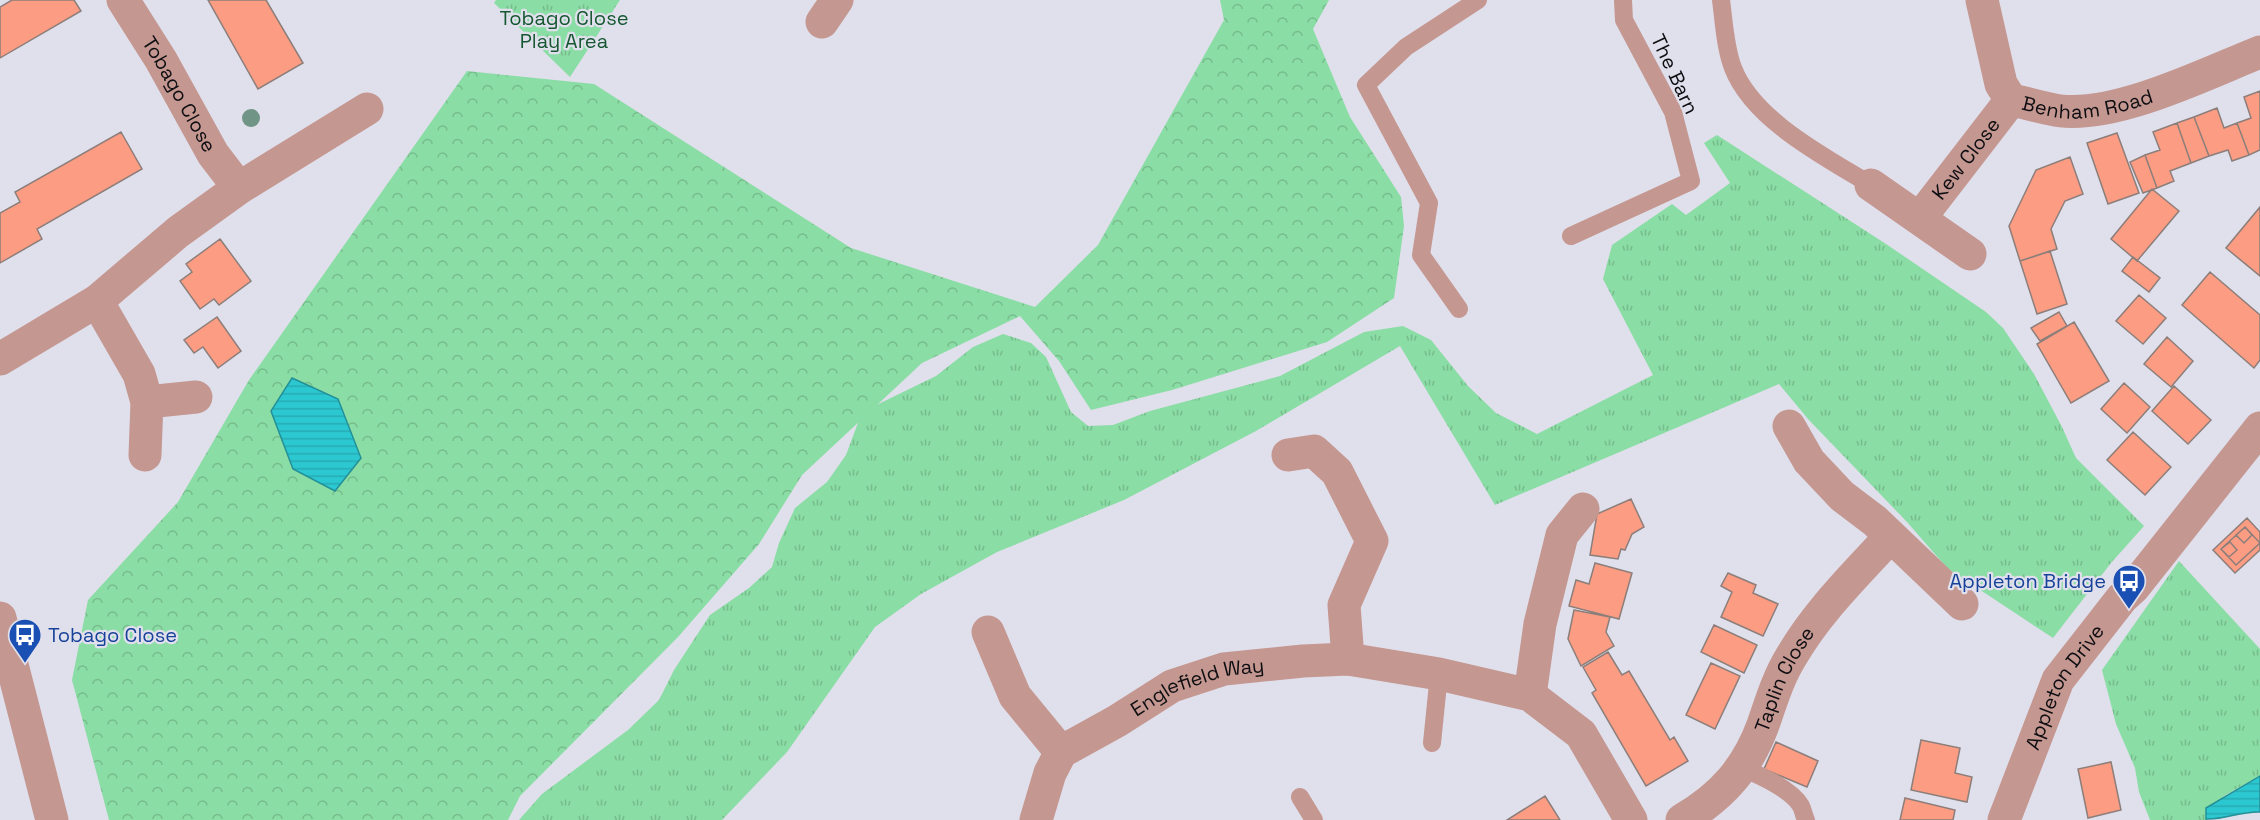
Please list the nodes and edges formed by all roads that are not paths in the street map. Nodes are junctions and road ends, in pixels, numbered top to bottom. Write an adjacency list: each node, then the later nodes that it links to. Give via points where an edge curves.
1 (123, 0): 10 (street, Tobago Close, via 213,154)
2 (1478, 0): 15 (lane, via 1406,47 1366,85 1429,203 1420,255)
3 (1623, 0): 12 (lane, The Barn, via 1624,20 1672,112 1691,181)
4 (1721, 0): 9 (lane, via 1733,68 1751,100 1798,140)
5 (1982, 0): 7 (street, Benham Road, via 2001,84)
6 (2260, 52): 7 (street, Benham Road, via 2130,103 2094,110 2063,111)
7 (2011, 100): 11 (street, Kew Close)
8 (367, 109): 10 (street)
9 (1871, 184): 11 (street, Kew Close)
10 (239, 188): 14 (street, via 178,232)
11 (1920, 218): 13 (street, Kew Close)
12 (1571, 236)
13 (1970, 254)
14 (97, 302): 16 (street); 18 (street, via 139,374)
15 (1460, 309)
16 (0, 359)
17 (196, 398): 18 (street)
18 (147, 402): 21 (street)
19 (1789, 426): 24 (street, via 1809,461)
20 (2260, 428): 41 (street, Appleton Drive, via 2058,680)
21 (145, 455)
22 (1288, 455): 28 (street, via 1314,451 1337,472 1372,541 1344,605)
23 (1583, 509): 30 (street, via 1562,535 1540,624)
24 (1890, 537): 25 (street); 33 (street, Taplin Close, via 1819,615 1790,657)
25 (1962, 604)
26 (0, 618): 35 (street)
27 (988, 632): 32 (street, via 1015,696)
28 (1348, 659): 29 (street, Englefield Way); 32 (street, Englefield Way, via 1224,669 1172,686)
29 (1439, 674): 30 (street, Englefield Way); 31 (lane)
30 (1530, 695): 38 (street, Englefield Way, via 1581,734)
31 (1432, 743)
32 (1061, 752): 36 (street, via 1050,773)
33 (1742, 768): 39 (street, Taplin Close, via 1731,783); 40 (lane, via 1781,788 1801,805)
34 (1300, 797): 37 (lane)
35 (52, 820)
36 (1036, 820)
37 (1314, 820)
38 (1631, 820)
39 (1682, 820)
40 (1806, 820)
41 (2004, 820)

